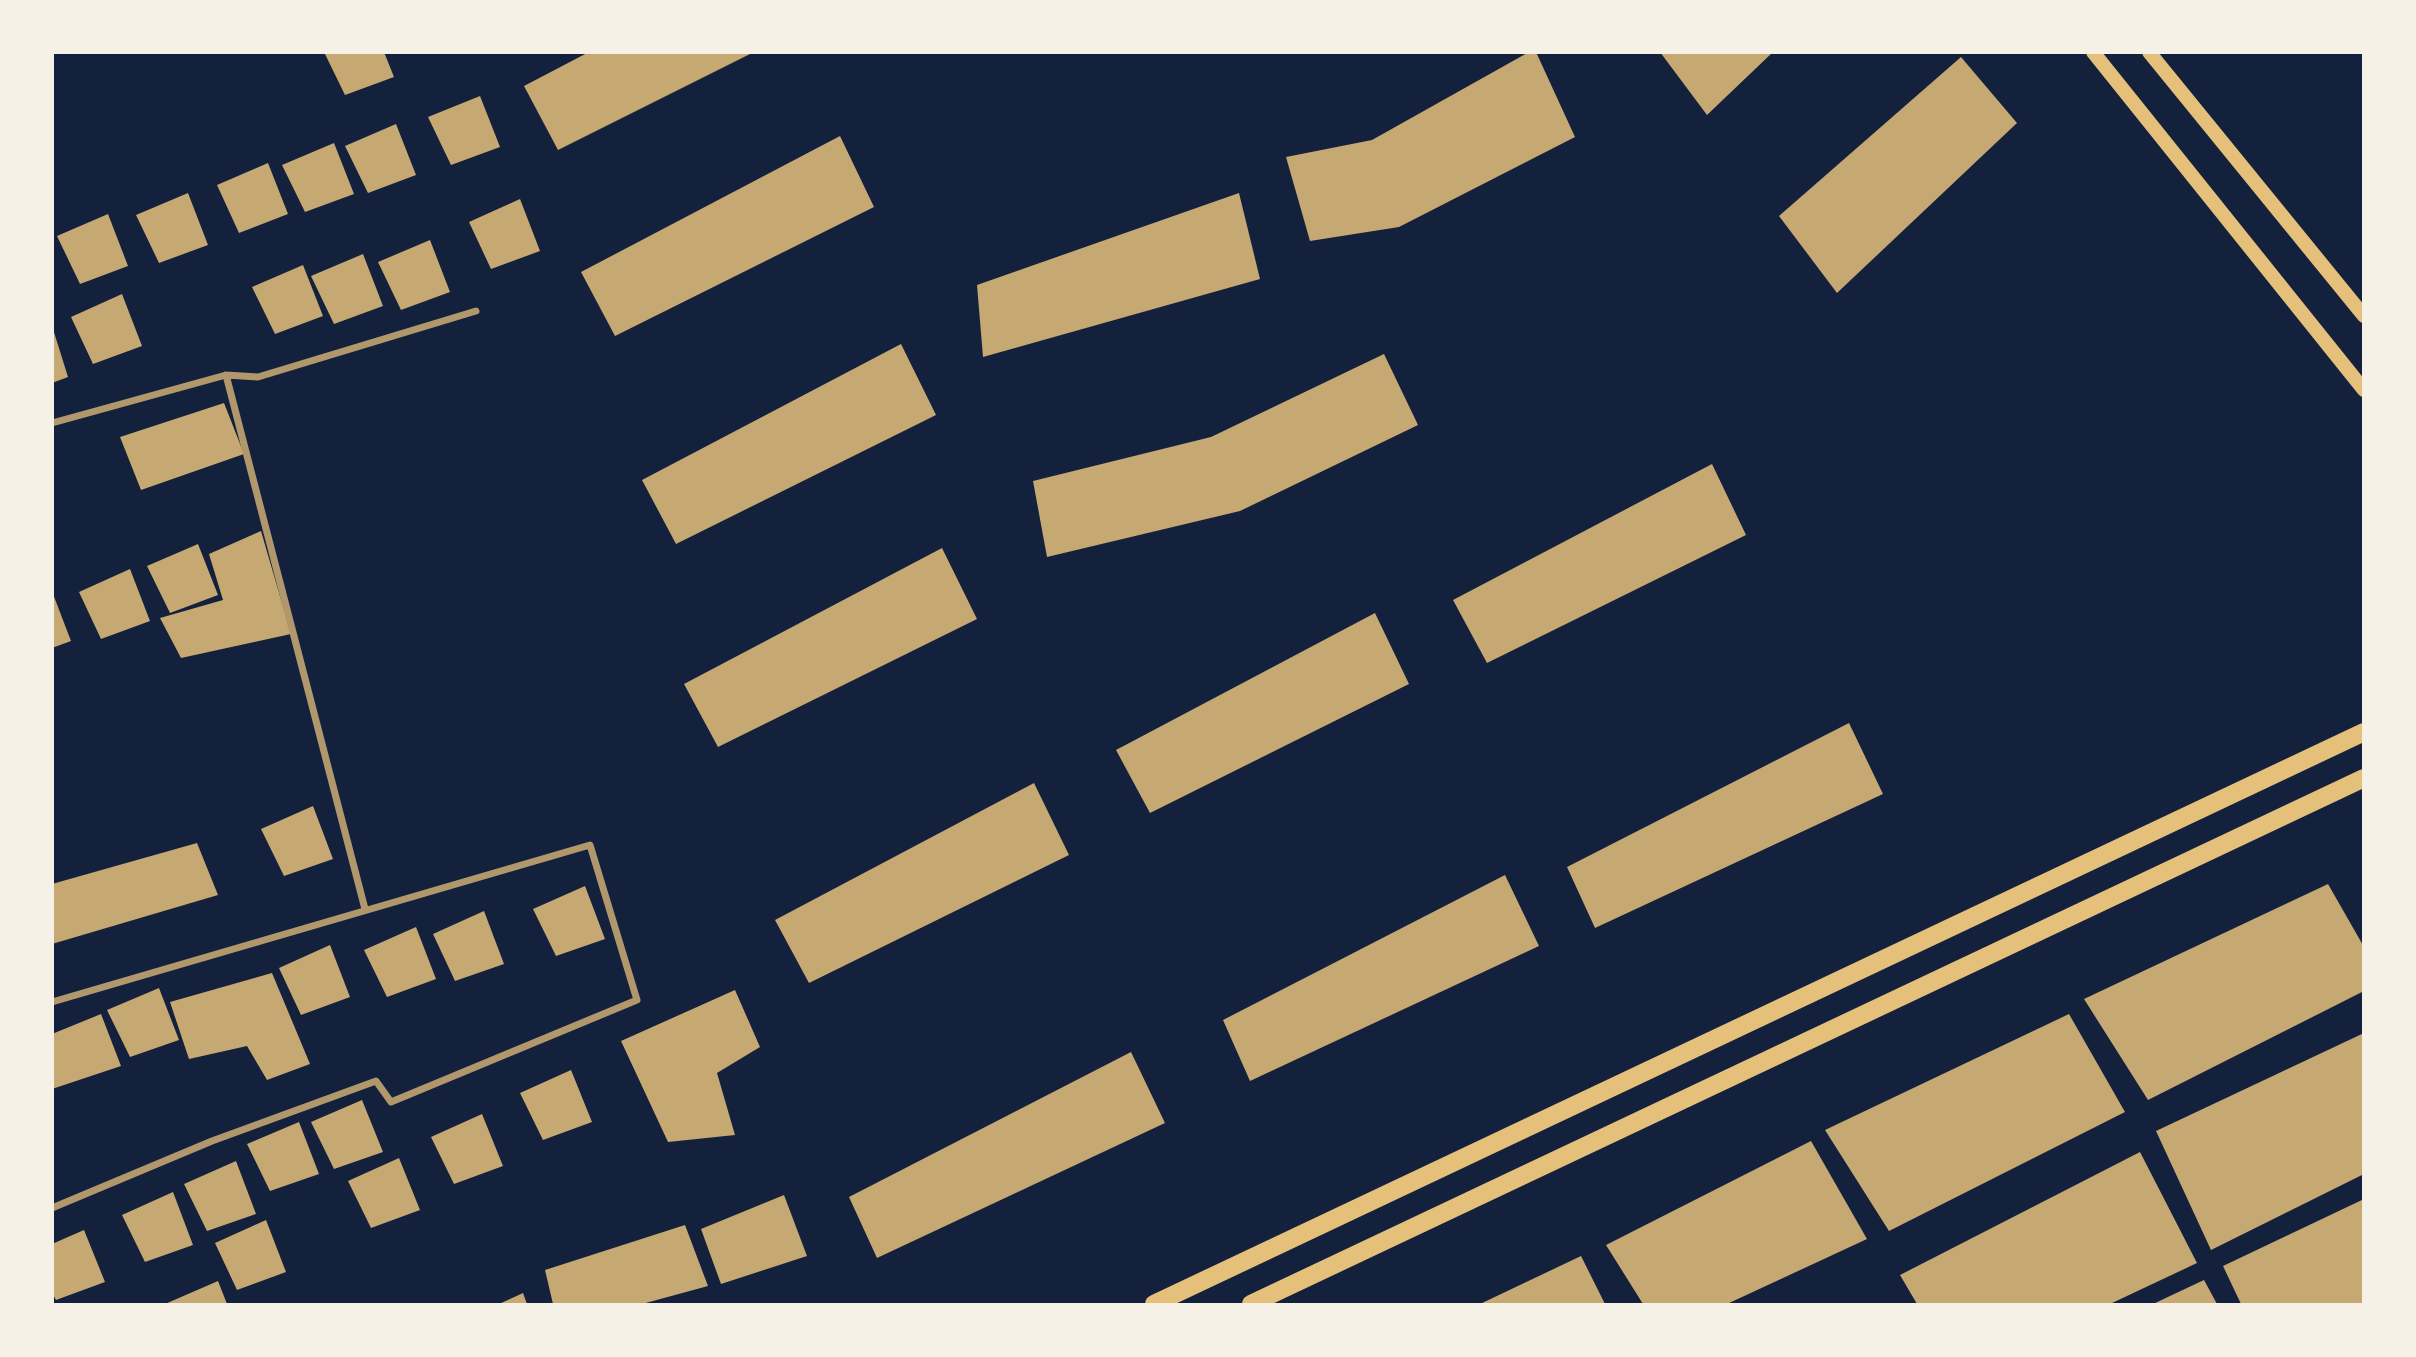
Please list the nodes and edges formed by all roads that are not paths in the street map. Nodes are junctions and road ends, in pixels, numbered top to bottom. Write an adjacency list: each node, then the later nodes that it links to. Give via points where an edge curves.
1 (2093, 52): 6 (main road)
2 (2149, 52): 4 (main road)
3 (476, 311): 5 (street, via 258,377)
4 (2364, 316)
5 (226, 375): 7 (street); 10 (street)
6 (2364, 390)
7 (52, 423)
8 (2364, 732): 13 (main road)
9 (2364, 778): 14 (main road)
10 (365, 909): 11 (street); 12 (street, via 590,845 637,1000 391,1102 376,1080 212,1141)
11 (52, 1002)
12 (52, 1208)
13 (1154, 1304)
14 (1251, 1304)

